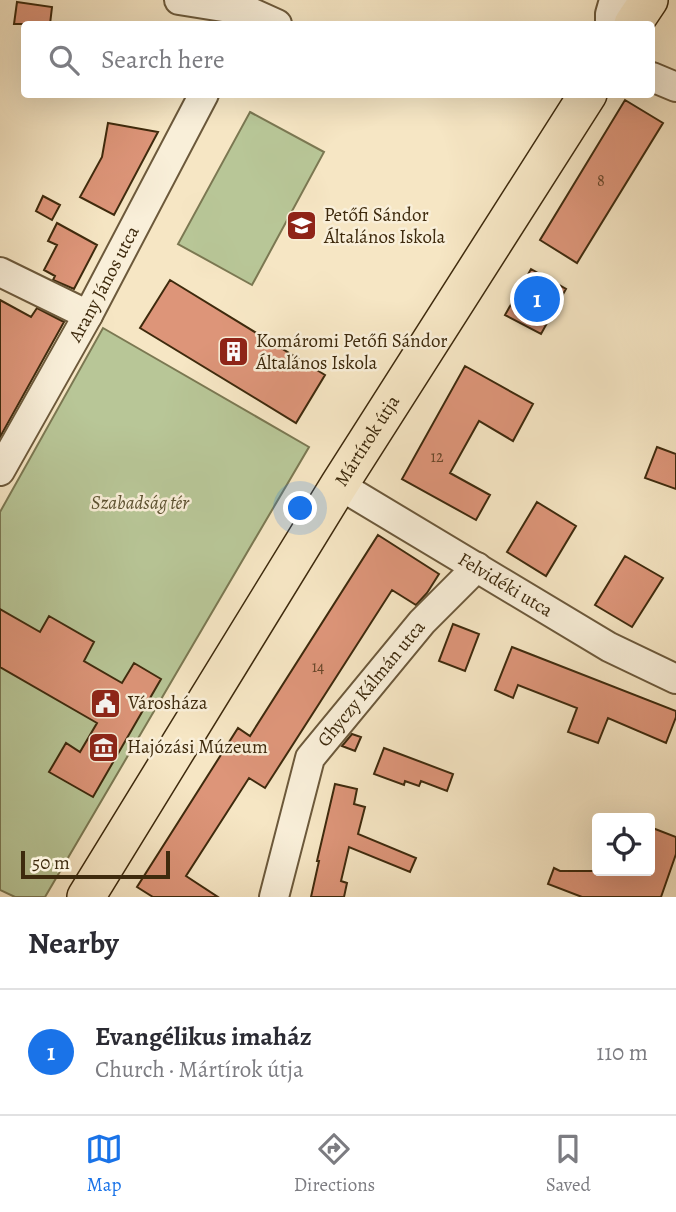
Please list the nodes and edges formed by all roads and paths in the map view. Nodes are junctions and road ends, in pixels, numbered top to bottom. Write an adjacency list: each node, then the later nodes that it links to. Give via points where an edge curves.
1 (179, 0): 4 (street)
2 (614, 0): 6 (street)
3 (649, 0): 7 (main road)
4 (248, 12): 5 (street)
5 (270, 21)
6 (610, 21)
7 (635, 21)
8 (655, 78): 9 (street)
9 (676, 87)
10 (202, 98): 13 (street, Arany János utca)
11 (585, 98): 15 (main road, Mártírok útja)
12 (0, 272): 13 (street)
13 (88, 315): 14 (street, Arany János utca)
14 (0, 471)
15 (339, 485): 16 (street, Felvidéki utca); 18 (main road, Mártírok útja)
16 (477, 567): 17 (street, Felvidéki utca, via 609,647); 19 (street, Ghyczy Kálmán utca, via 422,622 310,758)
17 (676, 679)
18 (86, 897)
19 (274, 897)

